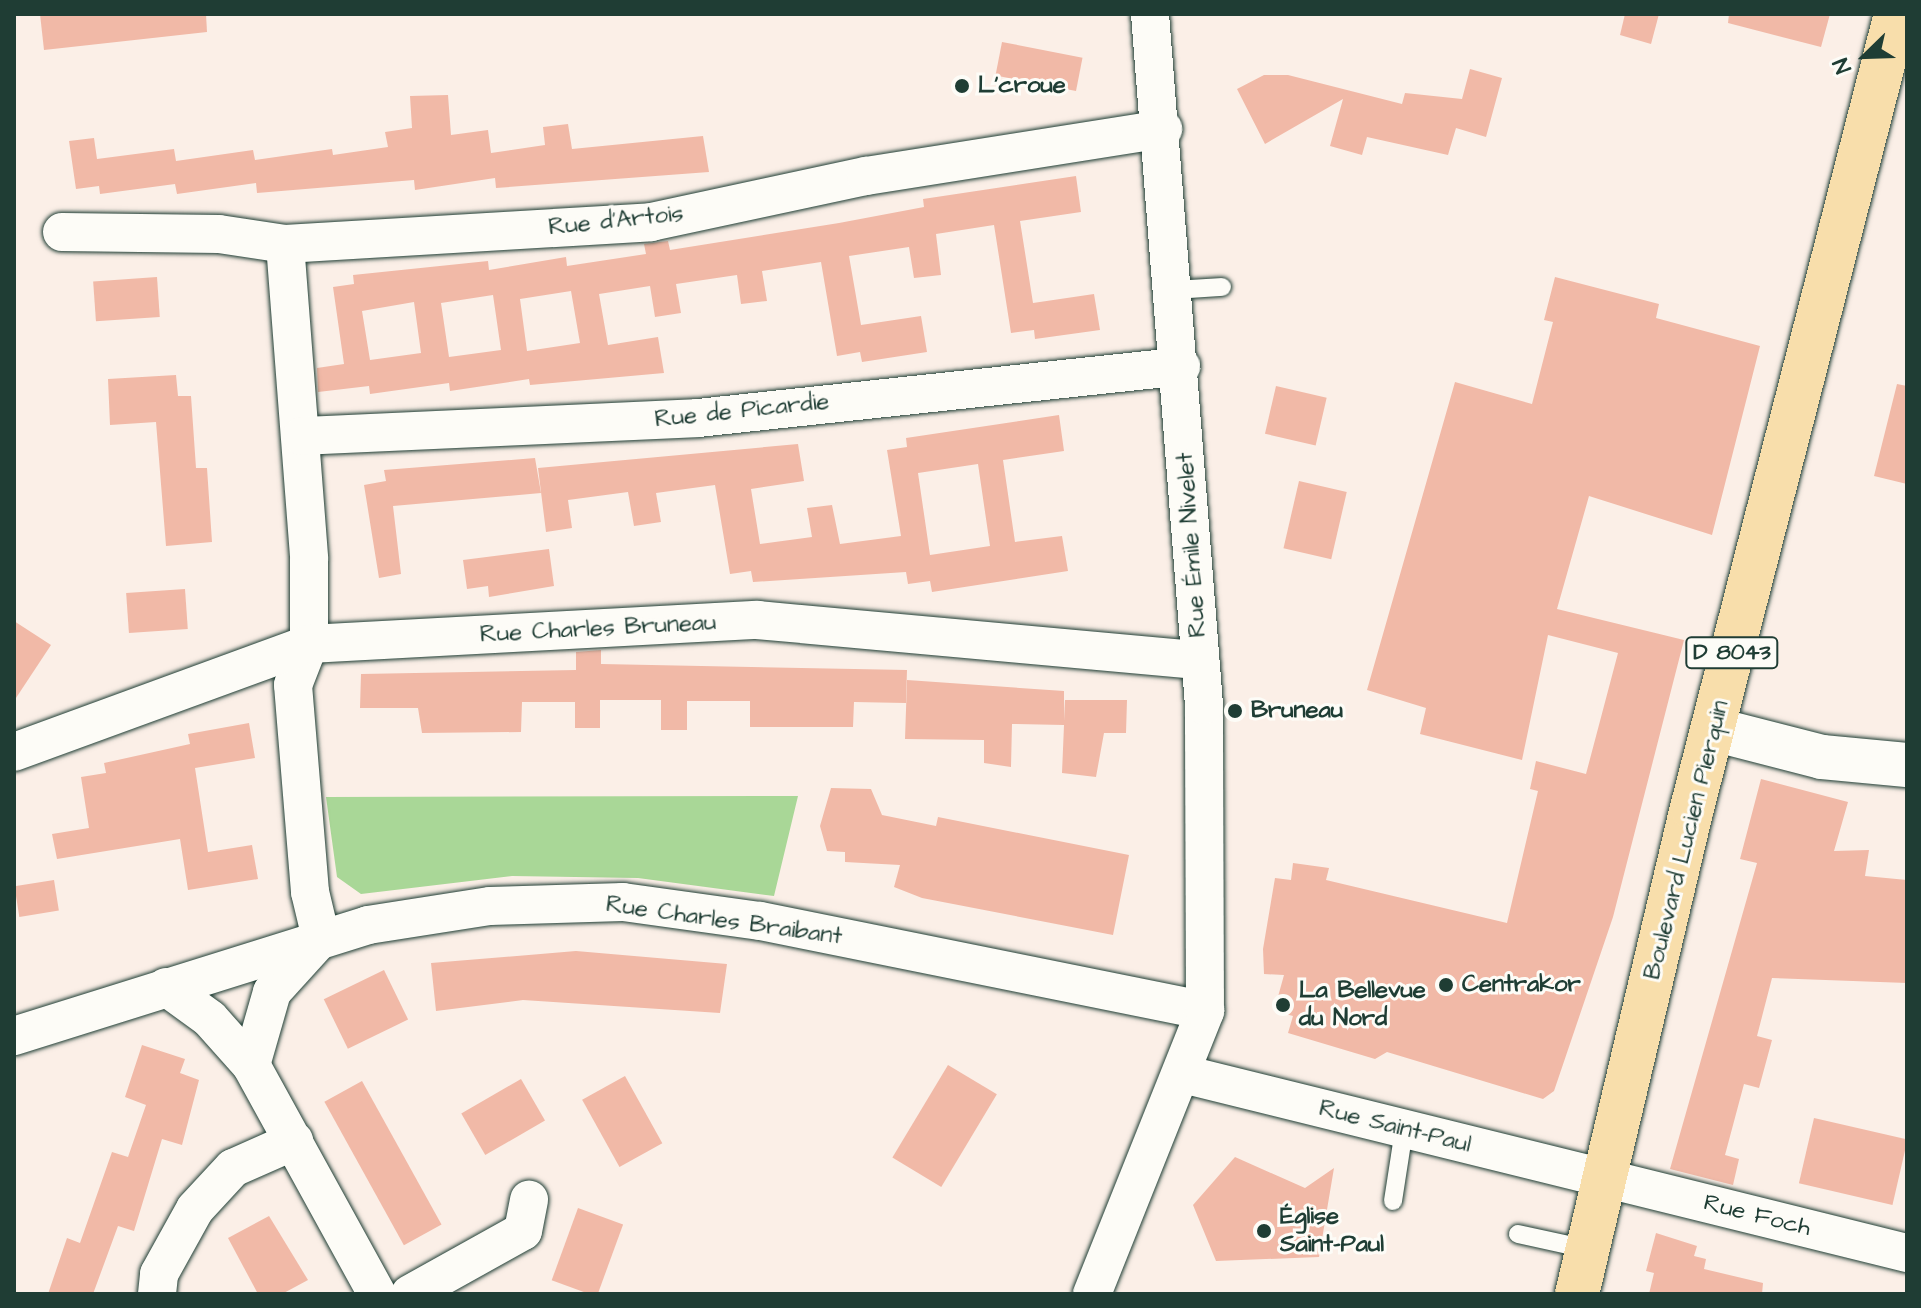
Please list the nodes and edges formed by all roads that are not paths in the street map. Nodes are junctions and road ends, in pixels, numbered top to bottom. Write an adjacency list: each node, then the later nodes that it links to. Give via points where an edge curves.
1 (1150, 14): 3 (street, Rue Émile Nivelet)
2 (1896, 14): 12 (main road, Boulevard Lucien Pierquin / D 8043)
3 (1163, 129): 5 (street, Rue d'Artois, via 866,176 651,222); 7 (street, Rue Émile Nivelet)
4 (62, 232): 5 (street, Rue d'Artois, via 219,234)
5 (285, 244): 9 (street)
6 (1222, 287): 7 (lane)
7 (1175, 290): 8 (street, Rue Émile Nivelet)
8 (1181, 366): 9 (street, Rue de Picardie, via 698,418); 11 (street, Rue Émile Nivelet)
9 (302, 436): 10 (street)
10 (309, 644): 11 (street, Rue Charles Bruneau, via 757,620); 13 (street, Rue Charles Bruneau); 15 (street, via 293,685 310,892)
11 (1200, 660): 17 (street, Rue Émile Nivelet)
12 (1713, 729): 14 (street, via 1822,757); 23 (main road, Boulevard Lucien Pierquin / D 8043)
13 (14, 752)
14 (1907, 765)
15 (321, 938): 16 (street, Rue Charles Braibant); 17 (street, Rue Charles Braibant, via 490,906 623,902 760,921); 19 (street, via 272,992)
16 (166, 987): 18 (street, Rue Charles Braibant); 19 (street, via 210,1019)
17 (1205, 1011): 20 (street, Rue Émile Nivelet)
18 (14, 1036)
19 (251, 1065): 22 (street)
20 (1183, 1074): 21 (street, Rue Saint-Paul); 32 (street, Rue Émile Nivelet)
21 (1404, 1130): 23 (street, Rue Saint-Paul); 25 (lane)
22 (294, 1141): 29 (street, via 233,1168 195,1209 159,1274); 30 (street)
23 (1606, 1179): 27 (main road, Boulevard Lucien Pierquin / D 8043); 28 (street, Rue Foch)
24 (529, 1200): 31 (street, via 523,1231)
25 (1393, 1201)
26 (1518, 1234): 27 (lane)
27 (1587, 1249): 33 (main road, Boulevard Lucien Pierquin / D 8043)
28 (1907, 1253)
29 (157, 1294)
30 (377, 1294)
31 (410, 1294)
32 (1092, 1294)
33 (1577, 1294)

